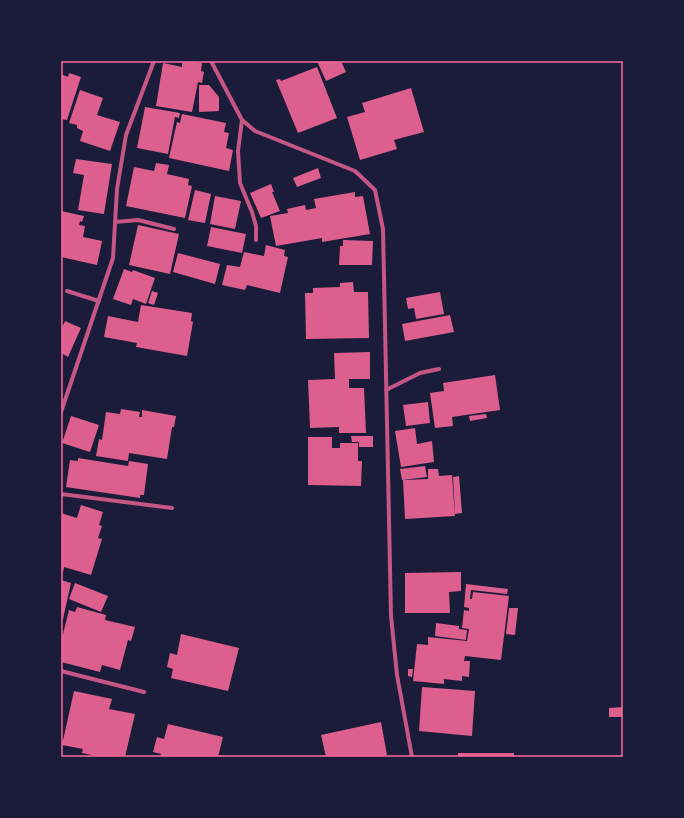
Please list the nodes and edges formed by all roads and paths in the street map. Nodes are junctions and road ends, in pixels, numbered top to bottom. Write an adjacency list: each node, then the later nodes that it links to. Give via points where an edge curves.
1 (154, 61): 4 (street, via 126,135 116,189)
2 (211, 61): 3 (street)
3 (242, 120): 6 (street, via 238,151 240,183 256,226); 10 (street, via 255,131 355,171 376,190 383,229)
4 (115, 222): 5 (street, via 138,220); 8 (street, via 113,258)
5 (174, 229)
6 (256, 240)
7 (67, 291): 8 (street)
8 (99, 301): 11 (street)
9 (439, 369): 10 (street, via 420,373)
10 (386, 390): 16 (street, via 391,616 397,675)
11 (61, 412)
12 (61, 494): 13 (street)
13 (172, 508)
14 (61, 671): 15 (street)
15 (144, 692)
16 (412, 757)

